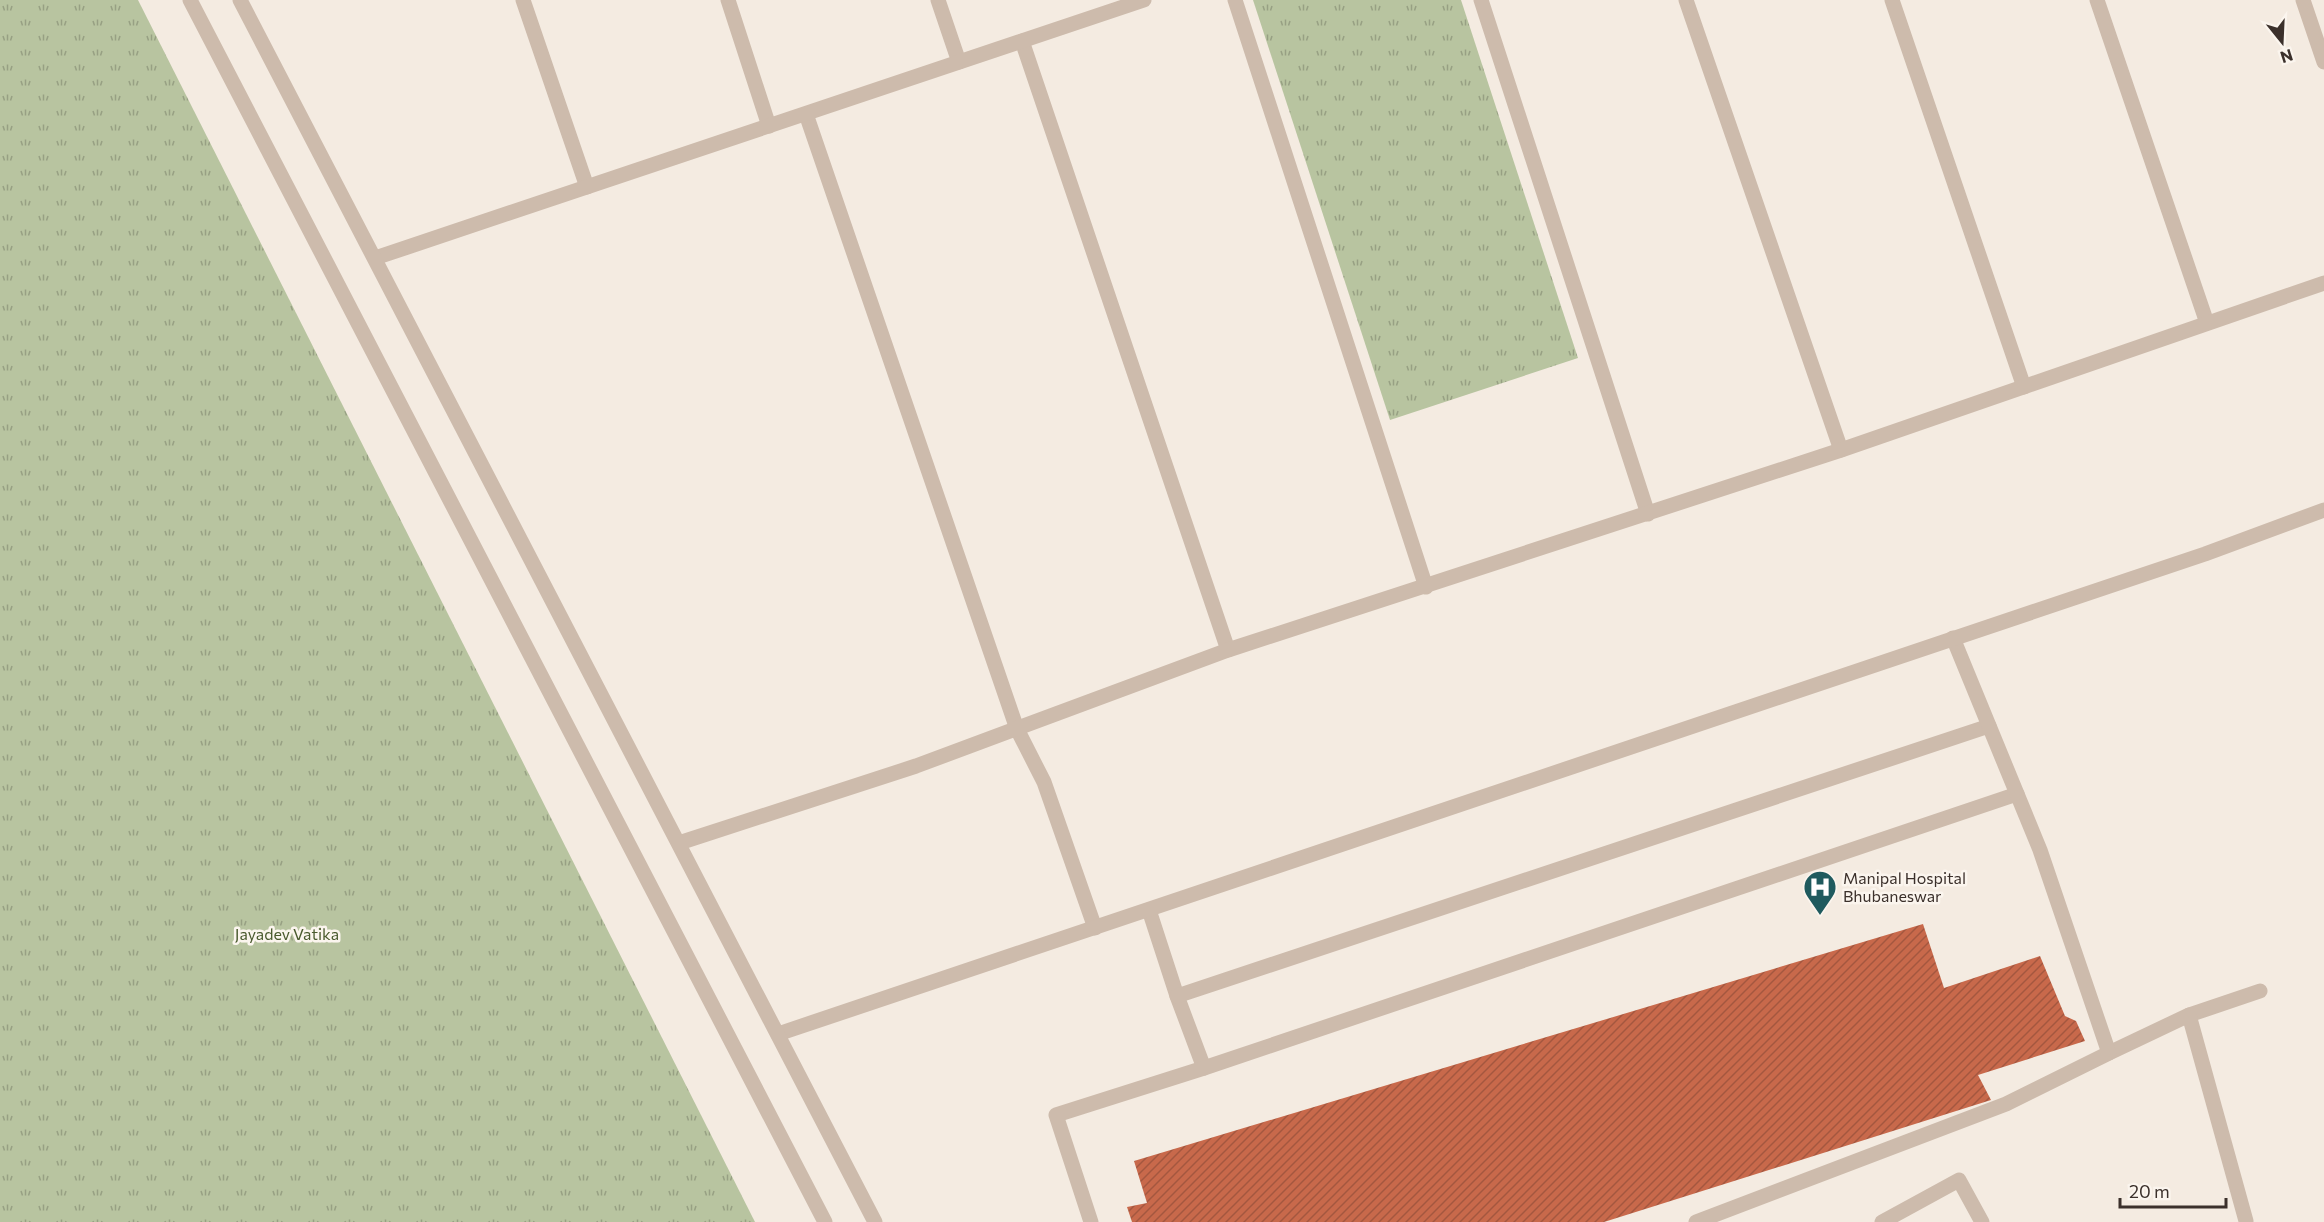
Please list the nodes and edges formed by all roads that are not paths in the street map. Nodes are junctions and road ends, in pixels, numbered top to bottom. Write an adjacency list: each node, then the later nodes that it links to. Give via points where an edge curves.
1 (190, 0): 42 (street)
2 (240, 0): 19 (street)
3 (523, 0): 18 (street)
4 (728, 0): 17 (street)
5 (938, 0): 14 (street)
6 (1141, 0): 13 (street)
7 (1236, 0): 26 (street)
8 (1481, 0): 25 (street)
9 (1686, 0): 23 (street)
10 (1892, 0): 22 (street)
11 (2097, 0): 21 (street)
12 (2303, 0): 15 (street)
13 (1022, 41): 14 (street); 28 (street)
14 (959, 62): 16 (street)
15 (2324, 62)
16 (806, 114): 17 (street); 30 (street)
17 (770, 126): 18 (street)
18 (587, 187): 19 (street)
19 (375, 258): 32 (street)
20 (2324, 283): 21 (street)
21 (2207, 323): 22 (street)
22 (2024, 387): 23 (street)
23 (1841, 450): 25 (street)
24 (2324, 510): 27 (street)
25 (1648, 514): 26 (street)
26 (1426, 587): 28 (street)
27 (1953, 638): 29 (street); 33 (street)
28 (1228, 650): 30 (street)
29 (1989, 726): 31 (street); 36 (street)
30 (1017, 729): 32 (street); 34 (street, via 1044,782)
31 (2017, 794): 39 (street); 40 (street)
32 (679, 843): 38 (street)
33 (1149, 910): 34 (street); 36 (street)
34 (1095, 928): 38 (street)
35 (2260, 991): 37 (street)
36 (1177, 996): 40 (street)
37 (2189, 1015): 39 (street); 41 (street)
38 (778, 1034): 43 (street)
39 (2109, 1053): 45 (street, via 2006,1104)
40 (1204, 1068): 44 (street, via 1056,1115)
41 (2246, 1221)
42 (825, 1222)
43 (875, 1222)
44 (1091, 1222)
45 (1696, 1222)
46 (1882, 1222): 47 (street, via 1959,1180)
47 (1982, 1222)

